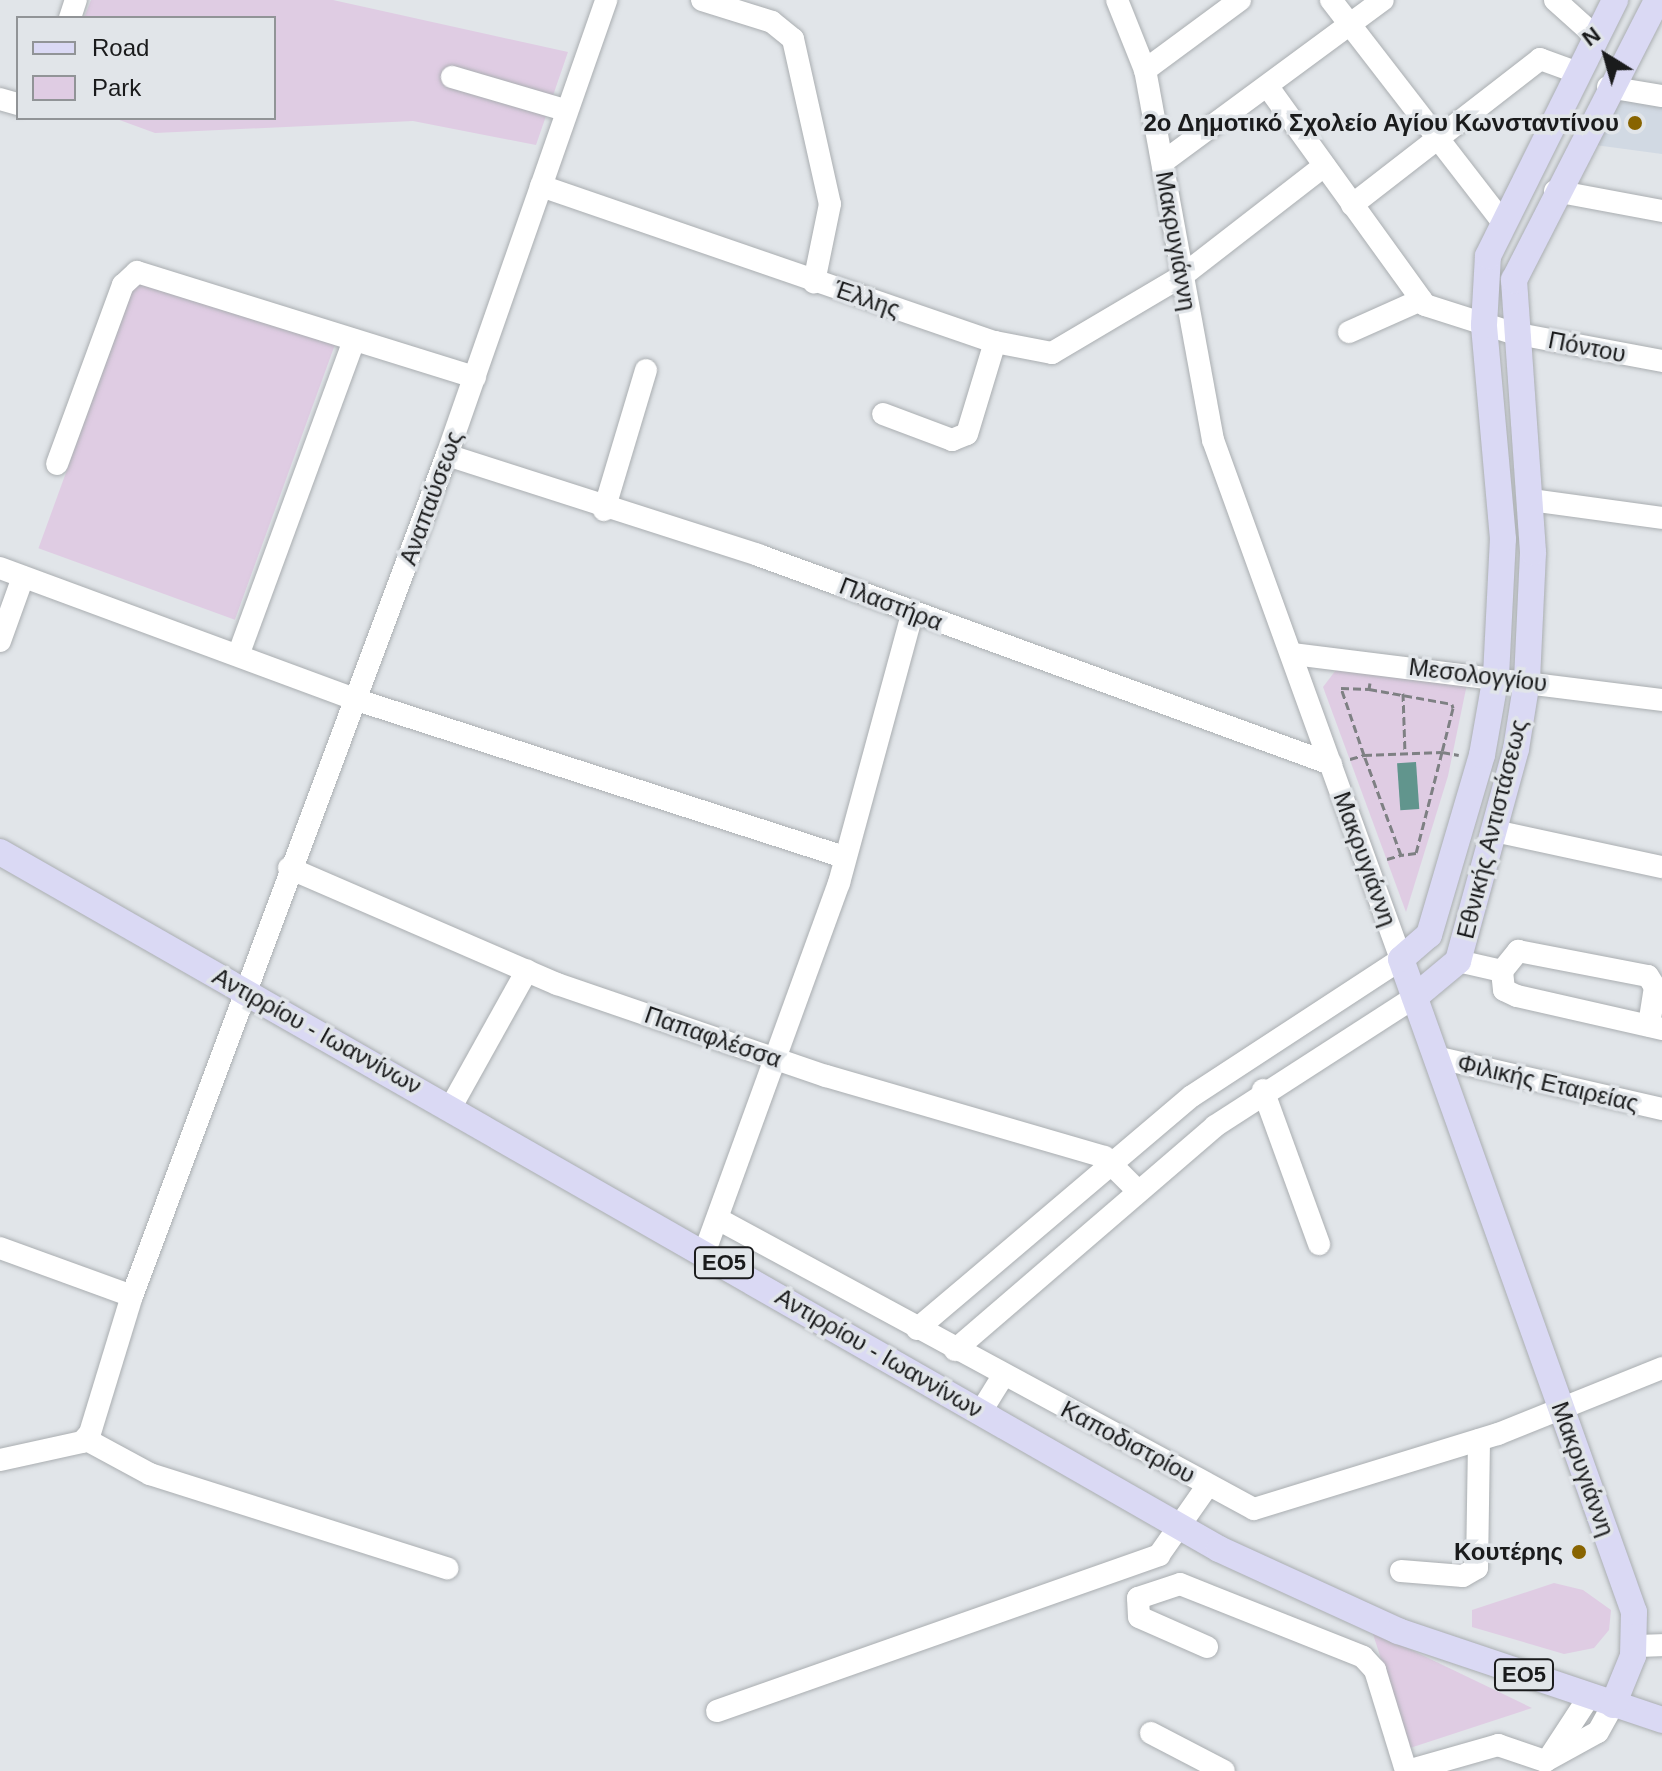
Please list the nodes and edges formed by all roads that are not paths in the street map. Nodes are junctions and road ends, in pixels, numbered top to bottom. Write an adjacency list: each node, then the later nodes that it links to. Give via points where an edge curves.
1 (606, 0): 18 (street, Αναπαύσεως)
2 (702, 0): 28 (street, via 772,22 793,39 830,204)
3 (1117, 0): 12 (street, Μακρυγιάννη)
4 (1240, 0): 12 (street)
5 (1331, 0): 10 (street)
6 (1383, 0): 10 (street)
7 (1555, 0): 11 (street)
8 (1615, 0): 11 (main road, Εθνικής Αντιστάσεως)
9 (1657, 0): 16 (main road, Εθνικής Αντιστάσεως)
10 (1350, 25): 15 (street); 19 (street)
11 (1595, 36): 13 (main road, Εθνικής Αντιστάσεως)
12 (1145, 70): 20 (street, Μακρυγιάννη)
13 (1576, 72): 19 (street, via 1542,58); 26 (main road, Εθνικής Αντιστάσεως)
14 (452, 77): 18 (street)
15 (1268, 87): 20 (street); 21 (street)
16 (1608, 87): 17 (street); 23 (main road, Εθνικής Αντιστάσεως)
17 (1662, 96)
18 (565, 110): 22 (street, Αναπαύσεως)
19 (1438, 142): 24 (street); 26 (street)
20 (1163, 162): 27 (street, Μακρυγιάννη)
21 (1324, 166): 24 (street); 27 (street, Έλλης)
22 (541, 186): 28 (street, Έλλης); 37 (street, Αναπαύσεως)
23 (1555, 191): 25 (street); 32 (main road, Εθνικής Αντιστάσεως, via 1514,280)
24 (1352, 205): 29 (street)
25 (1662, 211)
26 (1501, 220): 30 (main road, Εθνικής Αντιστάσεως, via 1485,270)
27 (1182, 276): 34 (street, Έλλης, via 1061,351); 49 (street, Μακρυγιάννη, via 1213,440)
28 (814, 282): 34 (street, Έλλης)
29 (1421, 300): 30 (street, Πόντου); 31 (street)
30 (1484, 325): 32 (street, Πόντου); 50 (main road, Εθνικής Αντιστάσεως, via 1503,539)
31 (1349, 332)
32 (1513, 333): 35 (street, Πόντου); 41 (main road, Εθνικής Αντιστάσεως)
33 (354, 341): 37 (street); 40 (street, via 137,272 123,285); 48 (street)
34 (995, 342): 38 (street, via 967,434 952,440)
35 (1662, 361)
36 (646, 370): 42 (street)
37 (475, 377): 39 (street, Αναπαύσεως)
38 (883, 414)
39 (447, 455): 42 (street, Πλαστήρα); 52 (street, Αναπαύσεως)
40 (57, 464)
41 (1531, 500): 43 (street); 51 (main road, Εθνικής Αντιστάσεως)
42 (604, 510): 46 (street, Πλαστήρα, via 758,555)
43 (1662, 518)
44 (0, 568): 45 (street)
45 (23, 577): 47 (street); 48 (street)
46 (912, 615): 54 (street, Πλαστήρα); 57 (street)
47 (0, 641)
48 (239, 653): 52 (street)
49 (1293, 654): 50 (street, Μεσολογγίου); 54 (street, Μακρυγιάννη)
50 (1496, 676): 51 (street, Μεσολογγίου); 60 (main road, Εθνικής Αντιστάσεως, via 1482,755 1429,935)
51 (1527, 680): 53 (street, Μεσολογγίου); 55 (main road, Εθνικής Αντιστάσεως)
52 (357, 700): 57 (street); 59 (street, Αναπαύσεως)
53 (1662, 700)
54 (1331, 764): 60 (street, Μακρυγιάννη)
55 (1495, 831): 58 (street); 61 (main road, Εθνικής Αντιστάσεως)
56 (0, 852): 64 (main road, Αντιρρίου - Ιωαννίνων / ΕΟ5)
57 (844, 857): 68 (street)
58 (1662, 867)
59 (289, 868): 62 (street, Παπαφλέσσα); 64 (street, Αναπαύσεως)
60 (1401, 959): 65 (main road, Μακρυγιάννη); 72 (street, Εθνικής Αντιστάσεως, via 1260,1045)
61 (1458, 961): 63 (street); 65 (main road, Εθνικής Αντιστάσεως)
62 (527, 970): 68 (street, Παπαφλέσσα); 70 (street)
63 (1502, 971): 66 (street, via 1509,994); 66 (street, via 1518,951 1648,976 1655,987)
64 (246, 993): 70 (main road, Αντιρρίου - Ιωαννίνων / ΕΟ5); 78 (street, Αναπαύσεως)
65 (1415, 997): 67 (main road, Μακρυγιάννη); 69 (street, Εθνικής Αντιστάσεως)
66 (1655, 1028)
67 (1435, 1057): 71 (street, Φιλικής Εταιρείας); 83 (main road, Μακρυγιάννη)
68 (777, 1059): 72 (street, Παπαφλέσσα); 74 (street)
69 (1263, 1090): 73 (street, Εθνικής Αντιστάσεως); 75 (street)
70 (452, 1105): 77 (main road, Αντιρρίου - Ιωαννίνων / ΕΟ5)
71 (1662, 1109)
72 (1112, 1162): 73 (street); 79 (street, Εθνικής Αντιστάσεως)
73 (1138, 1191): 80 (street, Εθνικής Αντιστάσεως)
74 (718, 1219): 77 (street); 79 (street, Καποδιστρίου)
75 (1319, 1244)
76 (0, 1248): 78 (street)
77 (705, 1251): 84 (main road, Αντιρρίου - Ιωαννίνων / ΕΟ5)
78 (132, 1296): 85 (street, Αναπαύσεως)
79 (917, 1329): 80 (street, Καποδιστρίου)
80 (955, 1350): 82 (street, Καποδιστρίου)
81 (1662, 1368): 83 (street, Καποδιστρίου)
82 (1003, 1376): 84 (street); 88 (street, Καποδιστρίου)
83 (1561, 1408): 86 (street, Καποδιστρίου); 95 (main road, Μακρυγιάννη, via 1634,1612)
84 (980, 1413): 89 (main road, Αντιρρίου - Ιωαννίνων / ΕΟ5)
85 (87, 1440): 87 (street); 91 (street, via 150,1474)
86 (1479, 1440): 88 (street, Καποδιστρίου, via 1266,1508); 92 (street, via 1477,1568 1463,1576)
87 (0, 1460)
88 (1208, 1485): 89 (street)
89 (1179, 1528): 90 (street); 97 (main road, Αντιρρίου - Ιωαννίνων / ΕΟ5, via 1398,1631)
90 (1159, 1555): 93 (street); 98 (street)
91 (447, 1568)
92 (1401, 1571)
93 (1168, 1584): 96 (street, via 1138,1598 1139,1617); 103 (street, via 1363,1657 1375,1670)
94 (1662, 1645): 95 (street)
95 (1635, 1646): 97 (main road, Μακρυγιάννη)
96 (1207, 1647)
97 (1601, 1701): 99 (main road, Αντιρρίου - Ιωαννίνων / ΕΟ5); 101 (street, via 1598,1732)
98 (717, 1711)
99 (1662, 1720)
100 (1151, 1733): 102 (street)
101 (1541, 1766): 103 (street, via 1498,1745)
102 (1224, 1771)
103 (1406, 1771)

